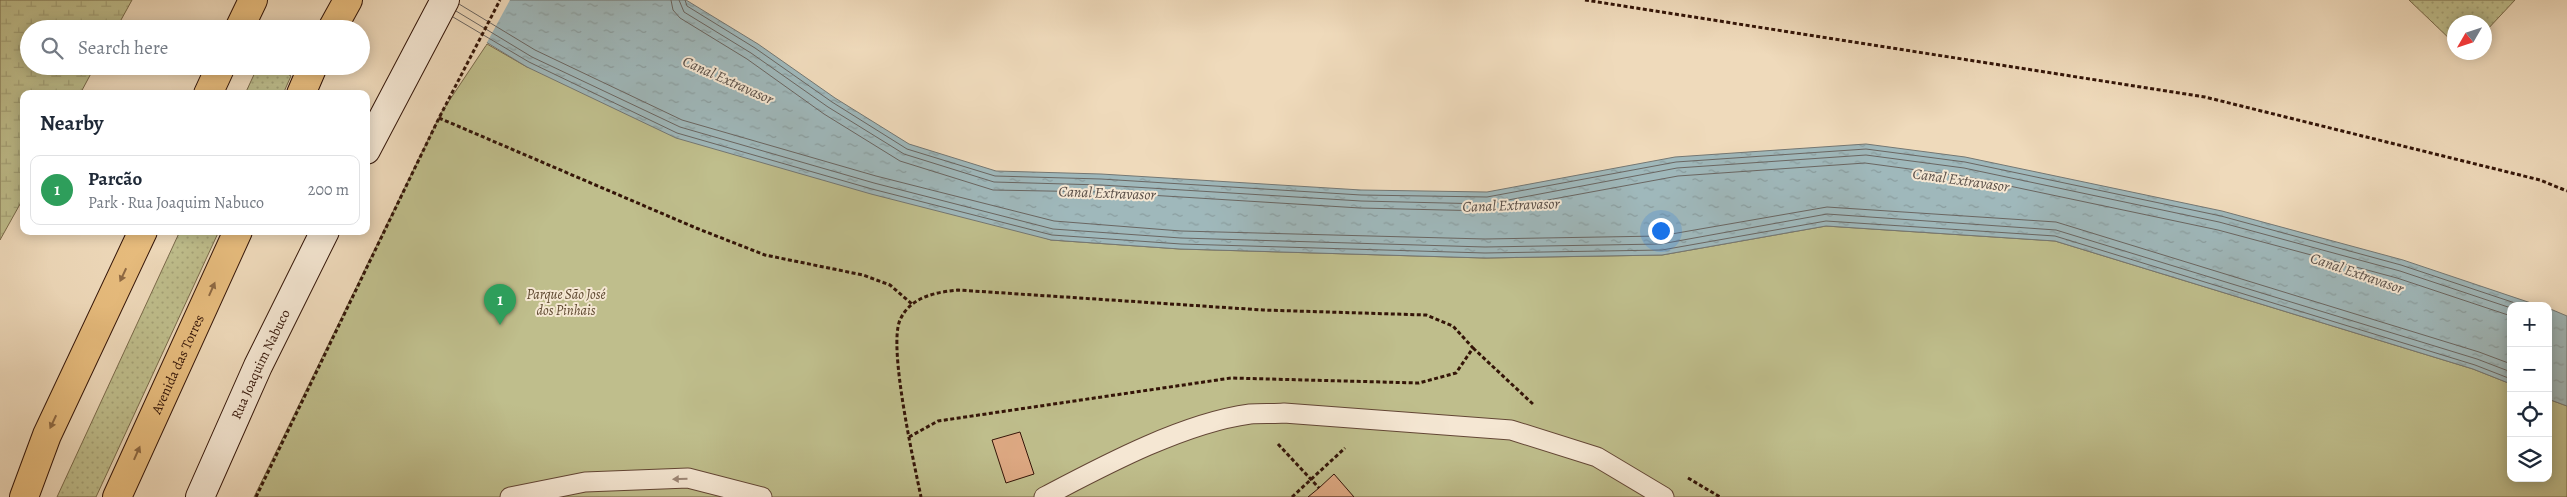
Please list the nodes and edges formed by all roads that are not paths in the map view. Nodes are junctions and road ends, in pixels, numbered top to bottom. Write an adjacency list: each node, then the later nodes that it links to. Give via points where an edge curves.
1 (348, 0): 3 (highway)
2 (445, 0): 8 (main road)
3 (337, 20)
4 (217, 75): 6 (highway)
5 (309, 75): 7 (highway)
6 (210, 90)
7 (303, 90)
8 (370, 142)
9 (142, 235): 12 (highway, one-way to 12, via 48,435)
10 (236, 235): 13 (highway, Avenida das Torres, one-way to 10)
11 (323, 235): 14 (main road, Rua Joaquim Nabuco, via 258,366)
12 (24, 497)
13 (117, 497)
14 (200, 497)
15 (510, 497): 16 (lane, one-way to 15, via 688,478 585,482)
16 (762, 497)
17 (1044, 497): 18 (lane, via 1105,465 1200,426 1250,414 1284,413 1511,430 1597,457)
18 (1664, 497)

